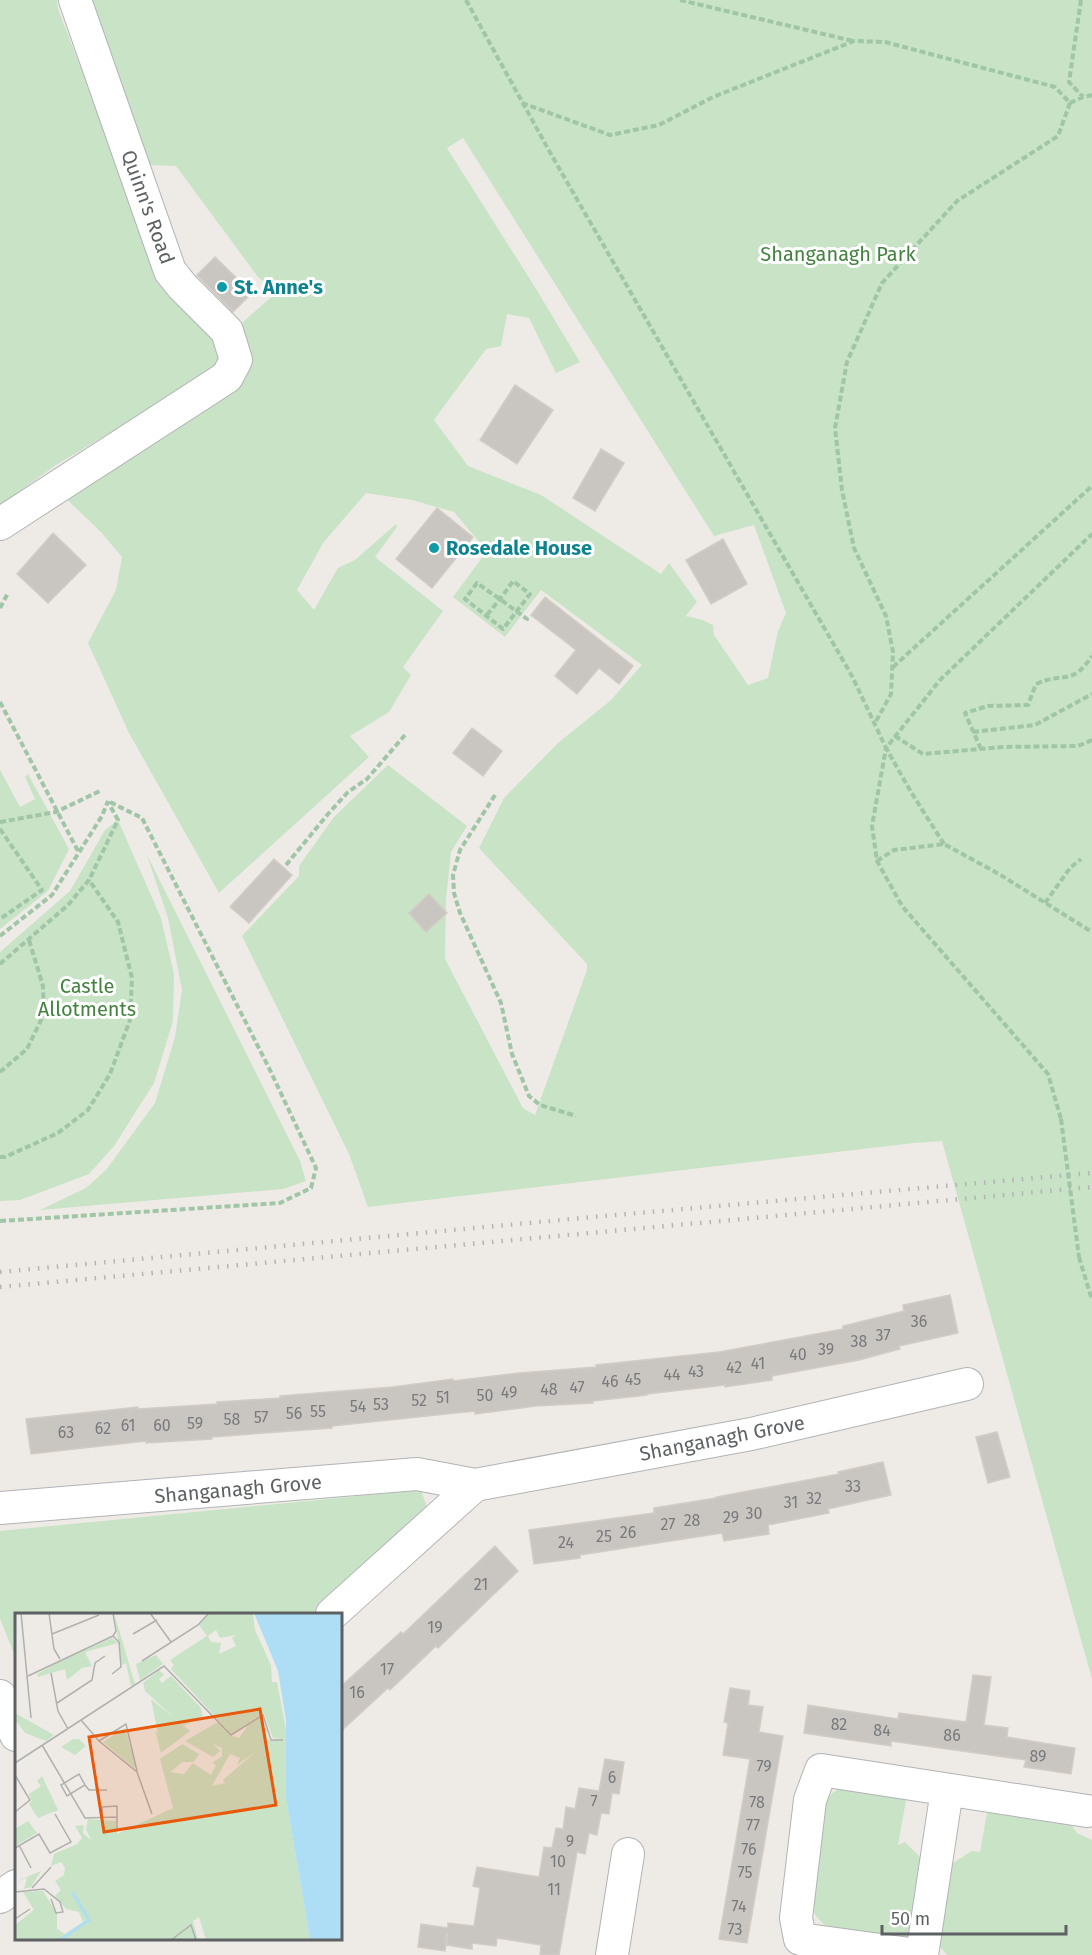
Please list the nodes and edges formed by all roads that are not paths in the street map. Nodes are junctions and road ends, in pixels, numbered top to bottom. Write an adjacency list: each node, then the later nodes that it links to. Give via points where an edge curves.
1 (75, 0): 2 (street, Quinn's Road, via 170,271 227,331 236,360 227,377)
2 (0, 524)
3 (968, 1384): 4 (street, Shanganagh Grove, via 751,1434)
4 (475, 1485): 5 (street, Shanganagh Grove, via 417,1474); 6 (street)
5 (0, 1508)
6 (333, 1613)
7 (0, 1696): 8 (street)
8 (15, 1733)
9 (947, 1790): 10 (street); 15 (street, via 821,1770 810,1800 796,1918 800,1939); 16 (street)
10 (1087, 1811)
11 (628, 1854): 14 (street)
12 (15, 1887): 13 (street)
13 (0, 1897)
14 (612, 1955)
15 (917, 1955)
16 (922, 1955)

